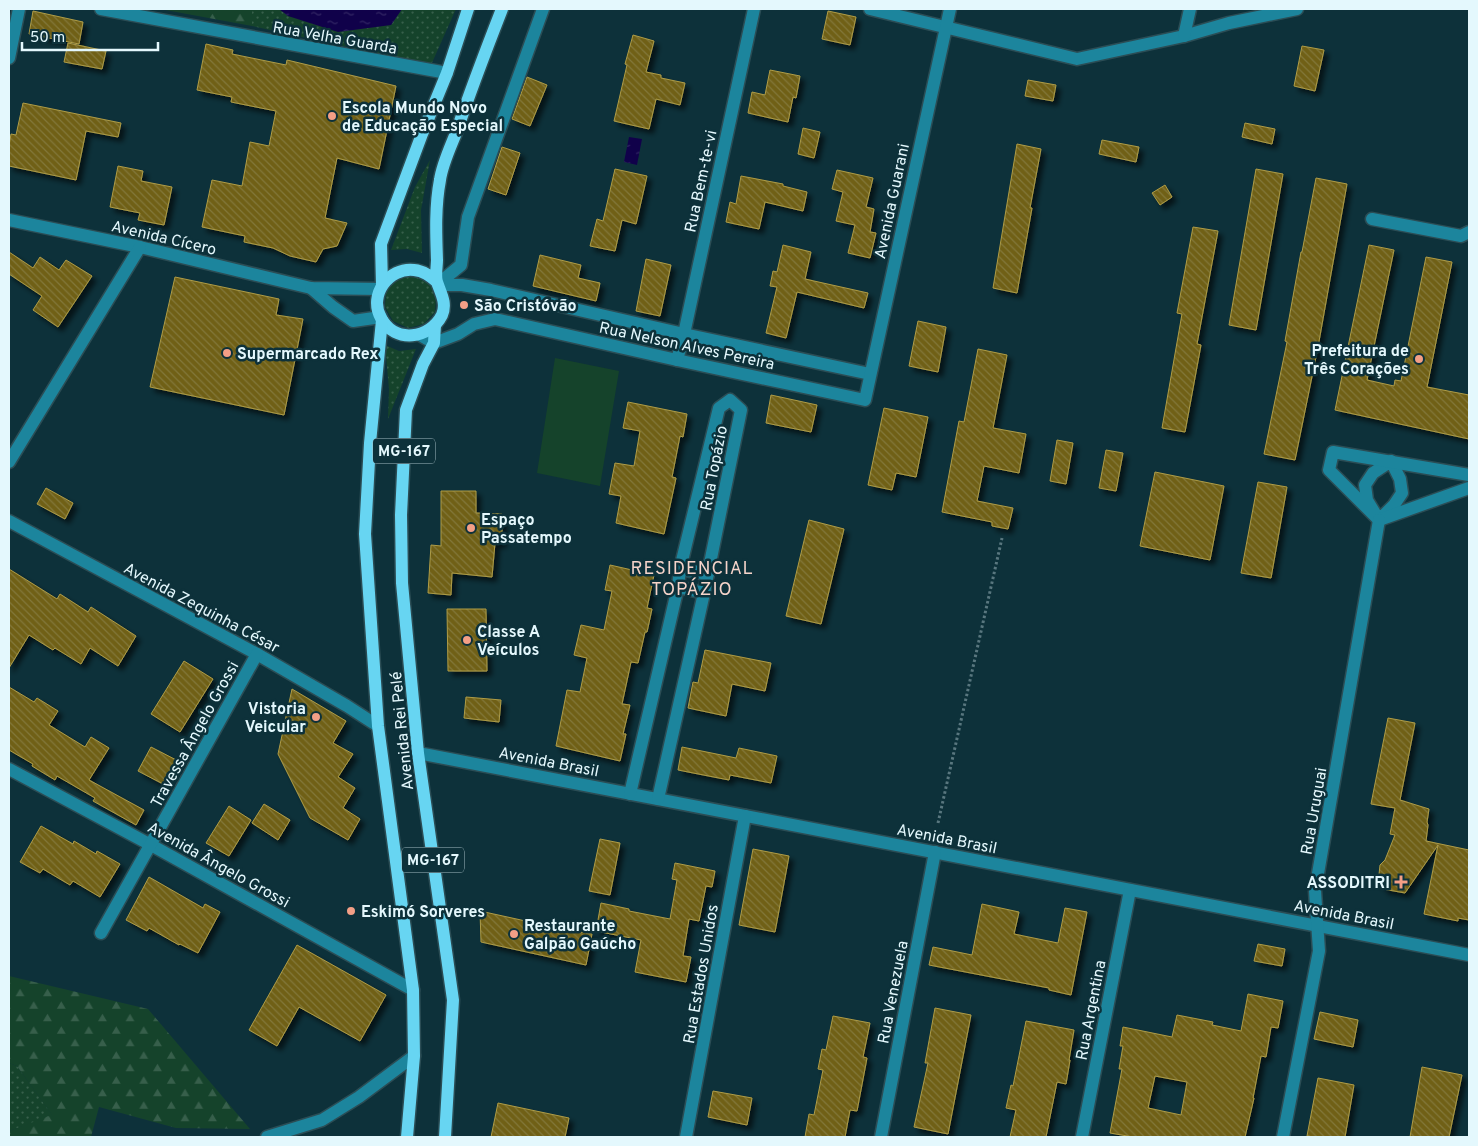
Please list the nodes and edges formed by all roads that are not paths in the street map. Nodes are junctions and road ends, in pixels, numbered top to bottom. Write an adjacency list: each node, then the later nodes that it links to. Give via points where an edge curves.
1 (19, 9): 13 (street)
2 (101, 9): 14 (street, Rua Velha Guarda)
3 (468, 9): 14 (main road, Avenida Rei Pelé)
4 (502, 9): 19 (main road, Avenida Rei Pelé, via 440,179 436,223)
5 (543, 9): 19 (street, via 468,216 462,265)
6 (754, 9): 26 (street, Rua Bem-te-vi)
7 (870, 9): 11 (street)
8 (950, 9): 11 (street, Avenida Guarani)
9 (1190, 9): 12 (street)
10 (1297, 9): 12 (street)
11 (946, 26): 12 (street, via 1077,59); 30 (street, Avenida Guarani)
12 (1184, 36)
13 (9, 58)
14 (446, 73): 20 (main road, Avenida Rei Pelé, via 381,244)
15 (1372, 219): 17 (street, via 1461,236)
16 (9, 220): 18 (street, Avenida Cícero)
17 (1469, 232)
18 (140, 247): 21 (street, Avenida Cícero); 33 (street)
19 (438, 284): 20 (main road, via 428,274 402,270); 25 (main road, Avenida Rei Pelé, via 444,299 443,313); 26 (street, Rua Nelson Alves Pereira, via 491,290)
20 (381, 287): 22 (street, Avenida Cícero); 24 (main road, Avenida Rei Pelé, via 377,298)
21 (311, 288): 22 (street, Avenida Cícero); 23 (street, Avenida Cícero)
22 (336, 289): 23 (street)
23 (332, 307): 24 (street, Avenida Cícero, via 353,321)
24 (381, 318): 27 (main road, via 399,334); 43 (main road, Avenida Rei Pelé / MG-167, via 365,534)
25 (436, 325): 27 (main road); 28 (main road, Avenida Rei Pelé / MG-167)
26 (684, 334): 29 (street, Rua Bem-te-vi); 30 (street, Rua Nelson Alves Pereira)
27 (420, 335): 28 (street)
28 (434, 343): 29 (street, Rua Nelson Alves Pereira, via 474,324 496,319); 44 (main road, Avenida Rei Pelé / MG-167, via 406,410 401,507 402,582)
29 (677, 360): 31 (street, Rua Nelson Alves Pereira)
30 (870, 374): 31 (street, Avenida Guarani)
31 (865, 400)
32 (1391, 461): 34 (street); 36 (street, via 1400,479 1402,494); 36 (street, via 1373,473 1365,485 1368,500); 36 (street, via 1332,452 1329,470)
33 (9, 462)
34 (1469, 475)
35 (1469, 488): 36 (street)
36 (1379, 520): 52 (street, Rua Uruguai, via 1316,891)
37 (9, 521): 42 (street, Avenida Zequinha César)
38 (680, 569): 39 (street); 39 (street, Rua Topázio, via 719,408 730,400 741,410); 40 (street, Rua Topázio)
39 (708, 574): 41 (street, Rua Topázio)
40 (678, 587): 41 (street); 46 (street, Rua Topázio)
41 (704, 593): 47 (street, Rua Topázio)
42 (257, 654): 43 (street, Avenida Zequinha César); 49 (street, Travessa Ângelo Grossi)
43 (378, 726): 55 (main road, Avenida Rei Pelé / MG-167)
44 (418, 753): 46 (street, Avenida Brasil); 59 (main road, Avenida Rei Pelé / MG-167, via 453,1000)
45 (9, 769): 49 (street, Avenida Ângelo Grossi)
46 (630, 794): 47 (street, Avenida Brasil)
47 (658, 799): 48 (street, Avenida Brasil)
48 (745, 816): 50 (street, Avenida Brasil); 60 (street, Rua Estados Unidos)
49 (151, 845): 53 (street, Travessa Ângelo Grossi); 55 (street, Avenida Ângelo Grossi)
50 (935, 852): 51 (street, Avenida Brasil); 61 (street, Rua Venezuela)
51 (1130, 890): 52 (street, Avenida Brasil); 62 (street, Rua Argentina)
52 (1317, 926): 54 (street, Avenida Brasil); 63 (street, Rua Uruguai, via 1319,951)
53 (102, 934)
54 (1469, 955)
55 (413, 990): 56 (main road, Avenida Rei Pelé / MG-167)
56 (414, 1056): 57 (street, via 322,1120); 58 (main road, Avenida Rei Pelé / MG-167)
57 (267, 1137)
58 (408, 1137)
59 (444, 1137)
60 (686, 1137)
61 (880, 1137)
62 (1082, 1137)
63 (1283, 1137)

